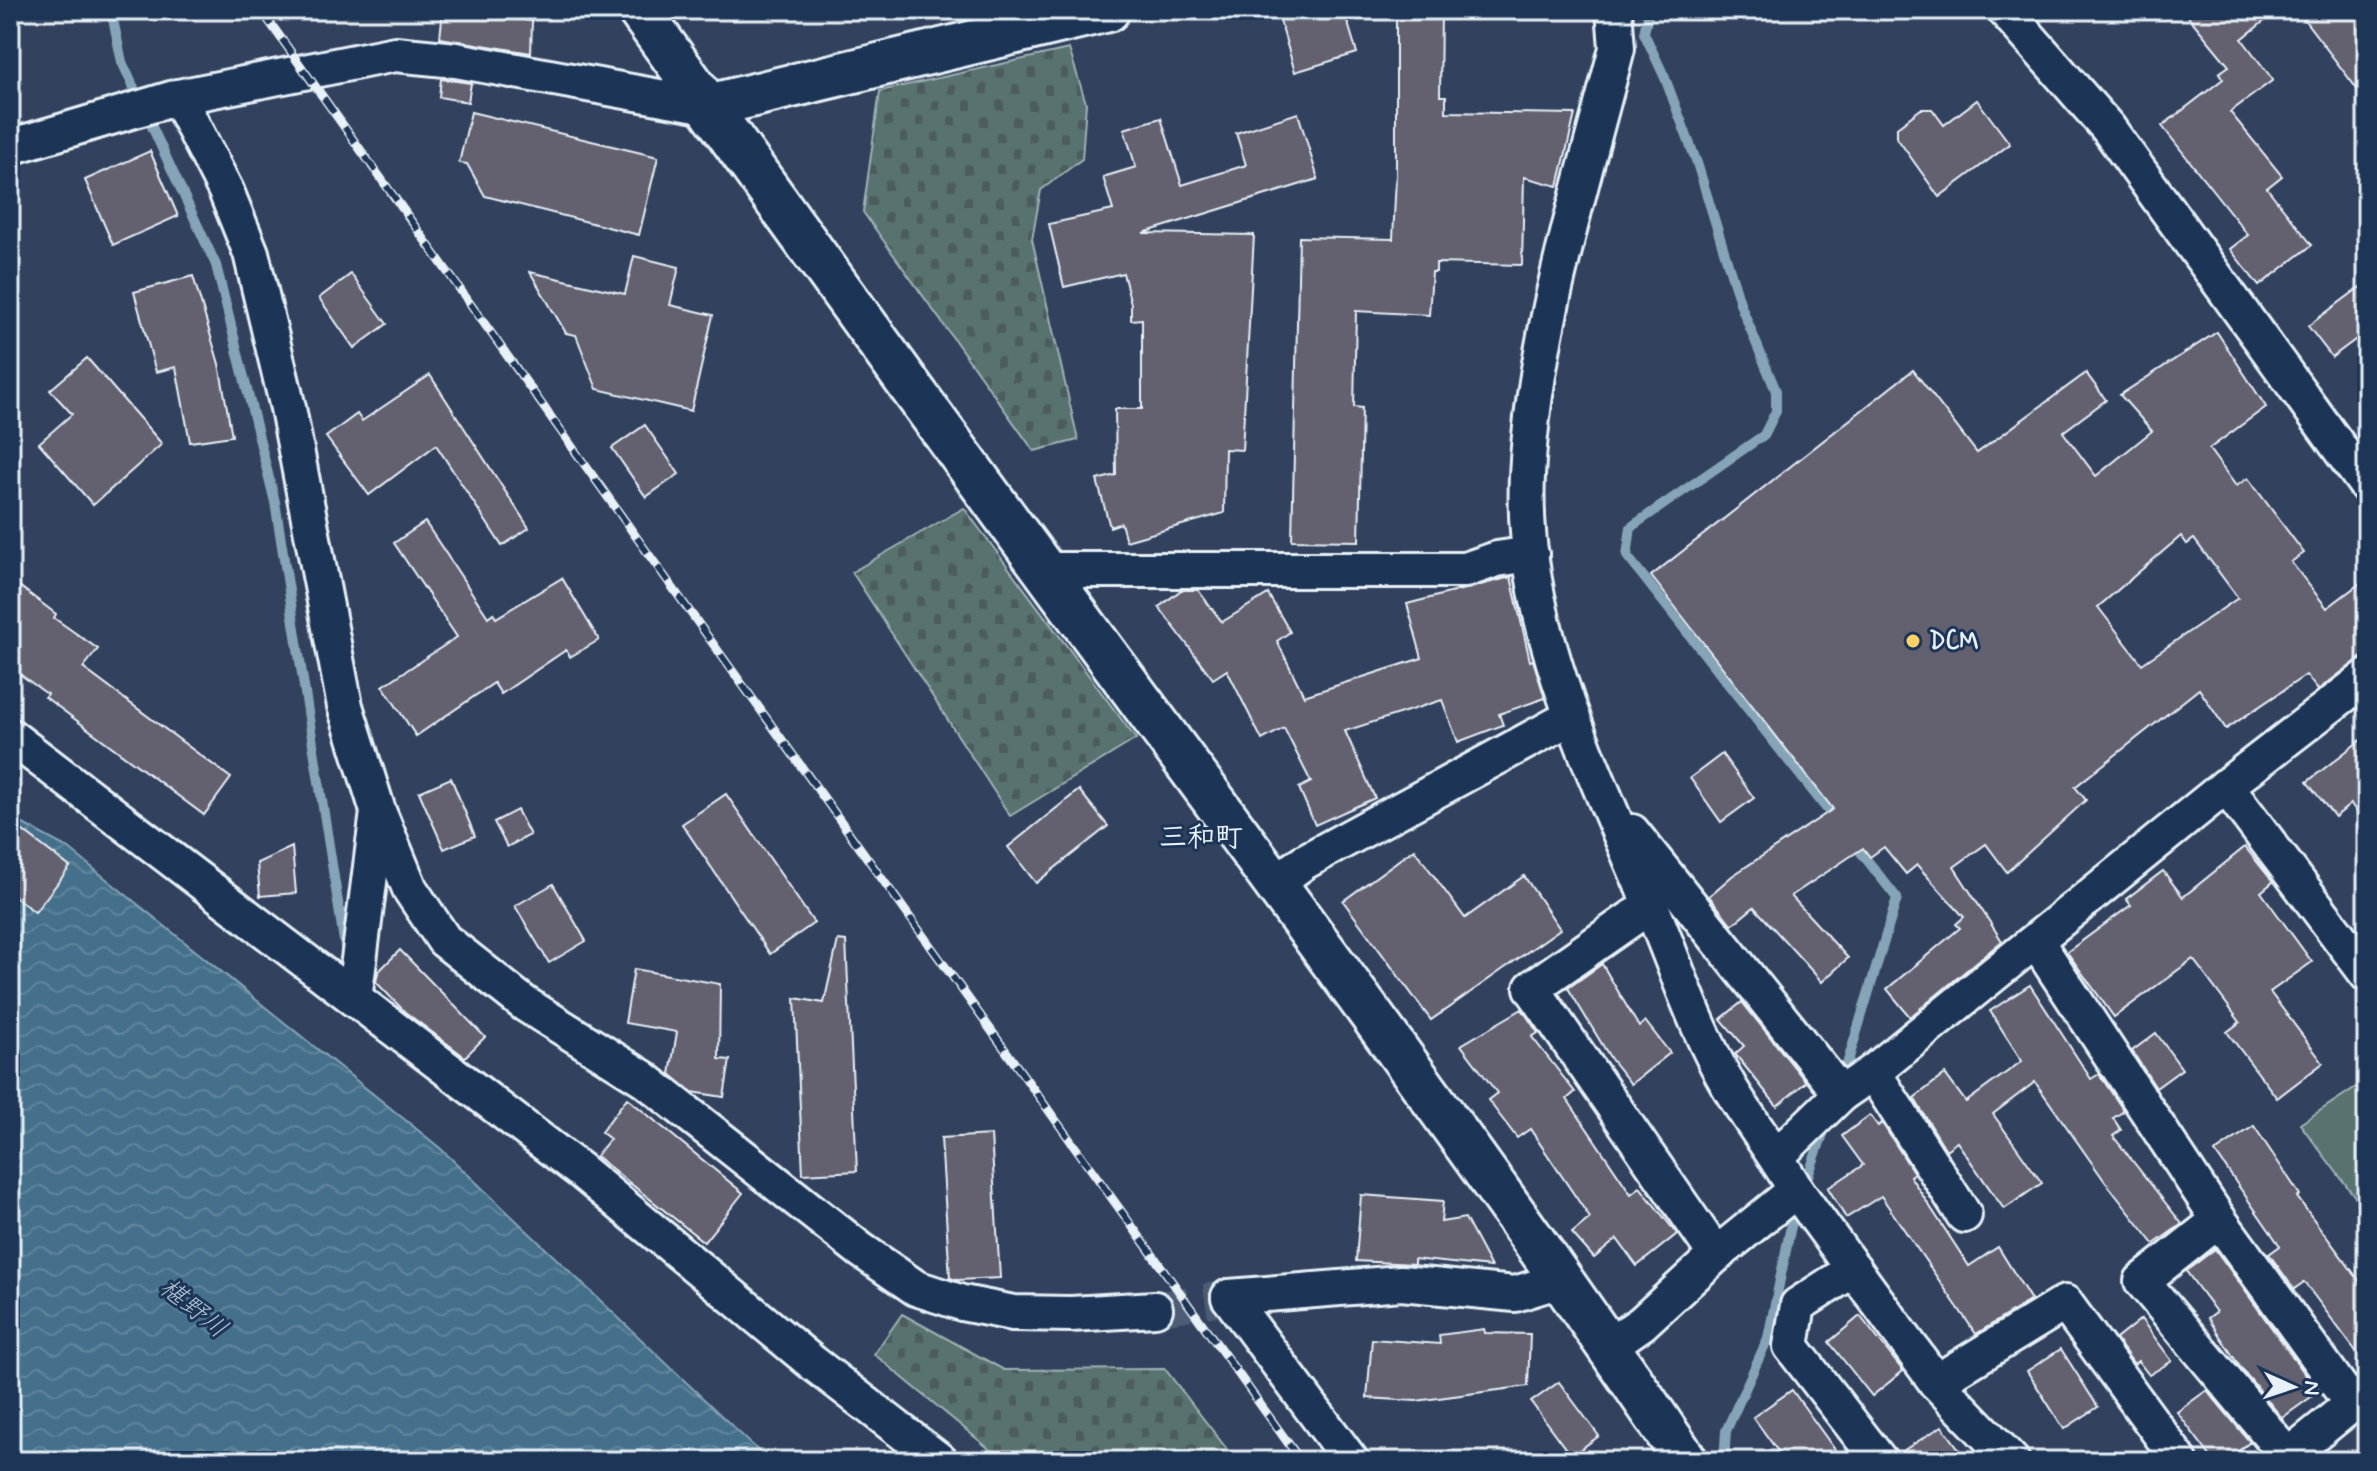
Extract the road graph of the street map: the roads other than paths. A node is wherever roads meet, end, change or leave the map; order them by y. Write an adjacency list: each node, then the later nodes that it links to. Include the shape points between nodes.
1 (639, 10): 6 (street)
2 (1614, 10): 9 (street, via 1617,48 1550,313 1535,401 1527,477)
3 (2005, 10): 8 (street, via 2108,128)
4 (1092, 12): 6 (street)
5 (178, 97): 6 (street, via 395,54 456,60); 7 (street); 16 (street, via 251,253 288,408 345,706)
6 (708, 106): 10 (street)
7 (10, 147)
8 (2367, 486)
9 (1531, 554): 10 (street, via 1465,570); 12 (street)
10 (1044, 570): 17 (street)
11 (2367, 677): 14 (street)
12 (1571, 717): 15 (street); 17 (street, via 1304,862)
13 (10, 736): 21 (street)
14 (2226, 786): 19 (street); 20 (street)
15 (1602, 794): 18 (street); 23 (street)
16 (378, 811): 21 (street); 31 (street, via 410,889 444,940 525,1004 643,1078 916,1288 1013,1313)
17 (1275, 883): 30 (street)
18 (1651, 905): 24 (street, via 1685,998 1730,1087); 28 (street, via 1532,988)
19 (2036, 941): 22 (street); 27 (street)
20 (2367, 974)
21 (354, 999): 36 (street, via 581,1171)
22 (1873, 1072): 23 (street); 26 (street)
23 (1841, 1094): 24 (street)
24 (1777, 1156): 25 (street)
25 (1796, 1190): 28 (street); 29 (street)
26 (1964, 1215)
27 (2219, 1220): 34 (street); 35 (street, via 2142,1281)
28 (1716, 1255): 32 (street)
29 (1854, 1269): 33 (street); 39 (street, via 1798,1305 1791,1346)
30 (1560, 1280): 32 (street); 37 (street, via 1515,1294 1401,1283 1229,1297)
31 (1155, 1309)
32 (1609, 1346): 38 (street)
33 (1936, 1382): 40 (street); 41 (street, via 2065,1303)
34 (2359, 1398): 35 (street)
35 (2283, 1459)
36 (940, 1461)
37 (1351, 1461)
38 (1686, 1461)
39 (1880, 1461)
40 (2012, 1461)
41 (2180, 1461)

